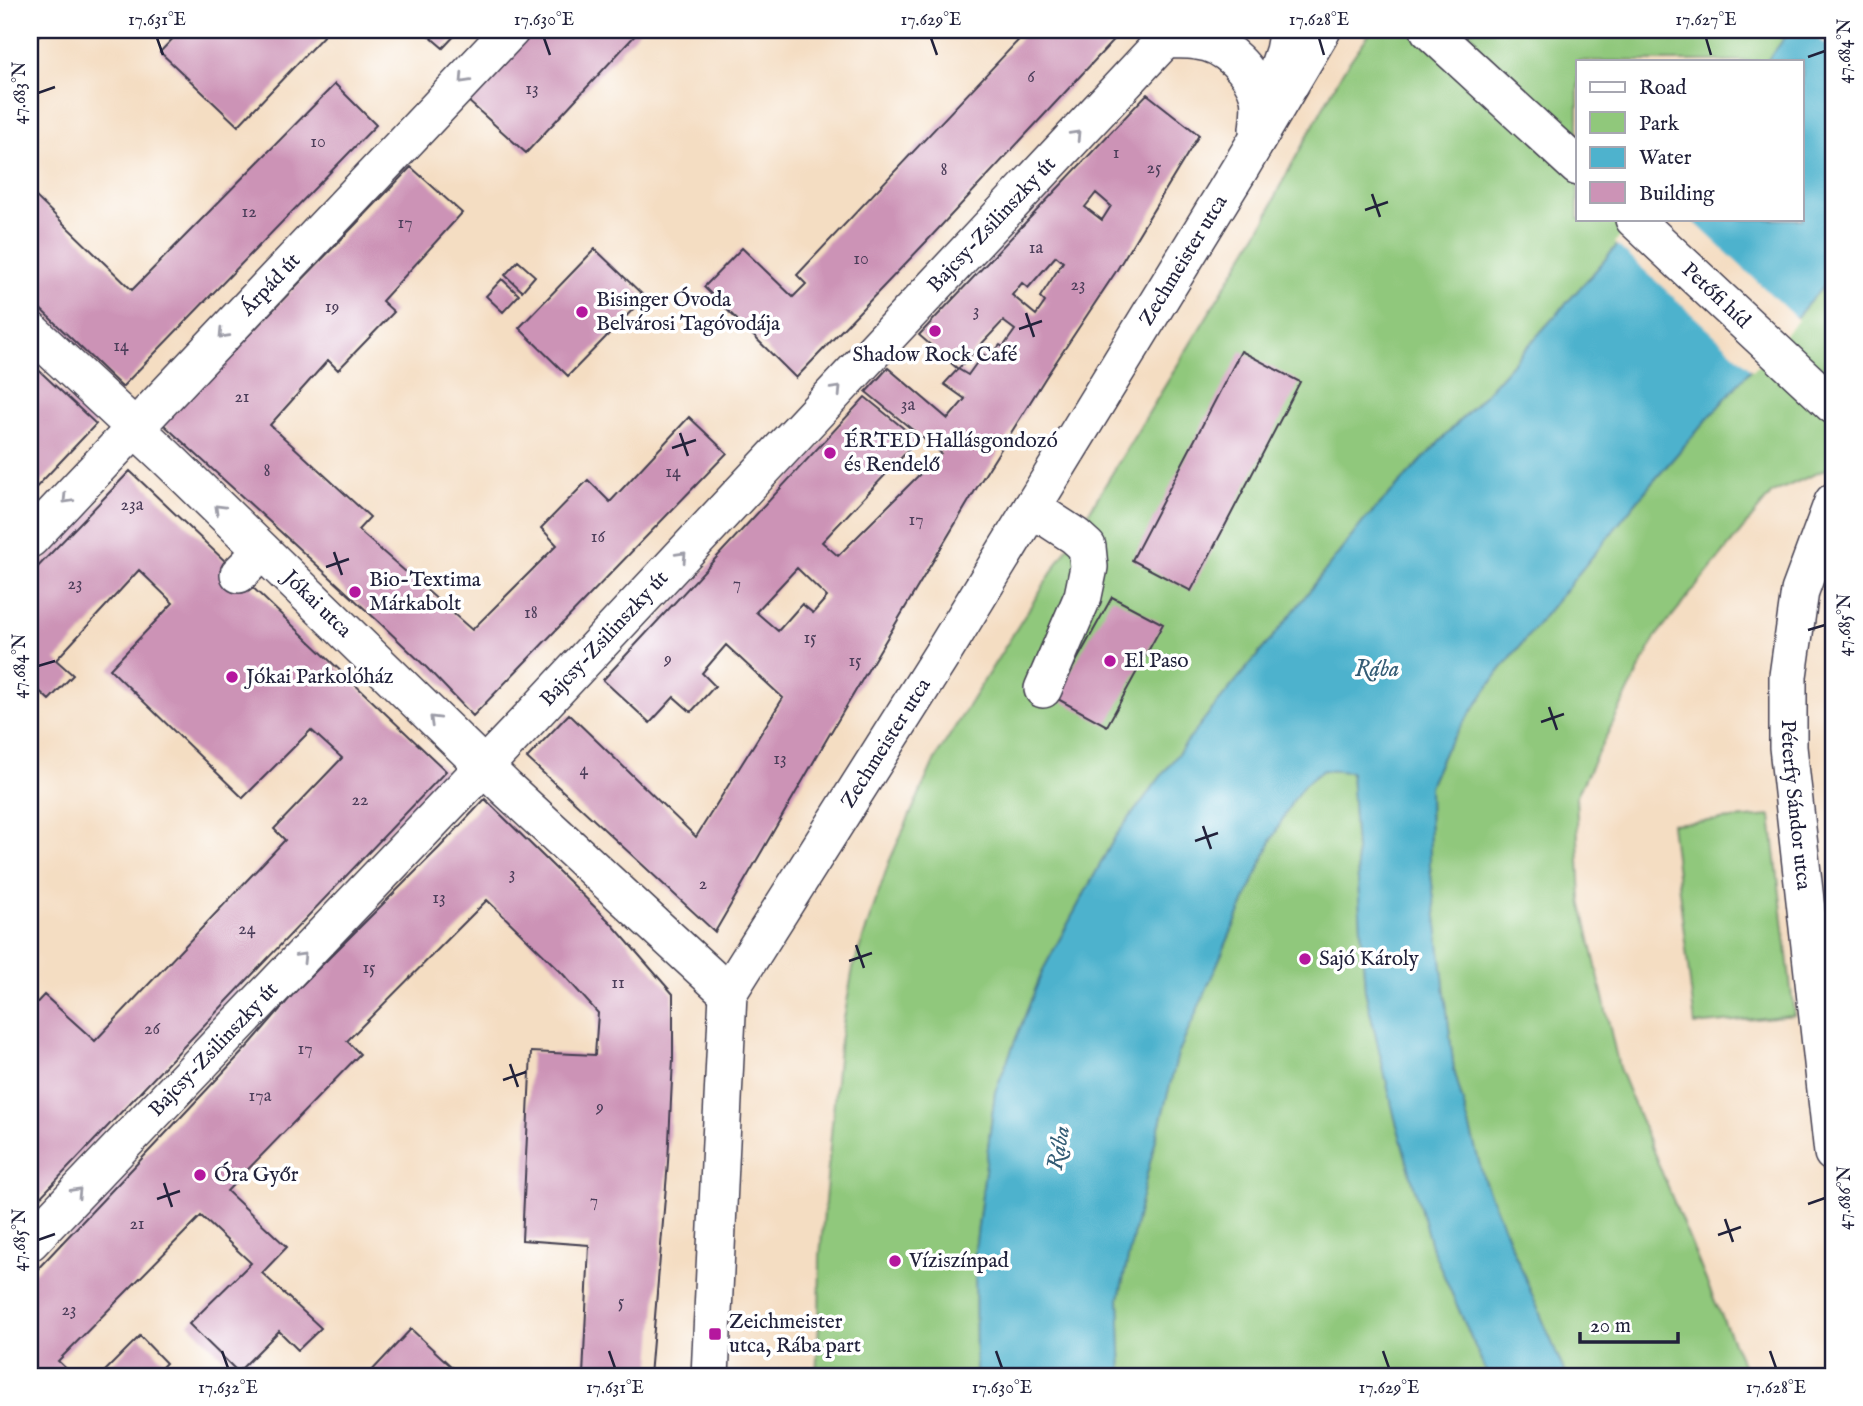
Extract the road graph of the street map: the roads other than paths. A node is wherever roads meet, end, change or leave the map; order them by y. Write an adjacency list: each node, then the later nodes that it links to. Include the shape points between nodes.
1 (510, 30): 14 (street, Árpád út, one-way to 14)
2 (1288, 30): 6 (street, Zechmeister utca)
3 (1322, 30): 7 (street, Zechmeister utca)
4 (1429, 30): 8 (street)
5 (1169, 35): 6 (street, via 1222,49 1238,62 1260,100); 19 (street, Bajcsy-Zsilinszky út, one-way to 5)
6 (1258, 130): 7 (street, Zechmeister utca)
7 (1242, 165): 16 (street, Zechmeister utca)
8 (1576, 165)
9 (1635, 220): 11 (street, Petőfi híd)
10 (30, 330): 14 (street, Jókai utca)
11 (1798, 370): 12 (street); 13 (street)
12 (1833, 399)
13 (1833, 405)
14 (135, 428): 17 (street, Árpád út, one-way to 17); 19 (street, Jókai utca, one-way to 14, via 250,562)
15 (1833, 502): 21 (street, Péterfy Sándor utca, via 1800,591 1788,676 1788,747)
16 (1032, 508): 18 (street, via 1087,547 1089,566 1083,596); 20 (street, Zechmeister utca)
17 (30, 539)
18 (1043, 689)
19 (484, 767): 20 (street, Jókai utca); 22 (street, Bajcsy-Zsilinszky út, one-way to 19)
20 (728, 993): 23 (street, Zechmeister utca)
21 (1833, 1153)
22 (30, 1242)
23 (710, 1376)

